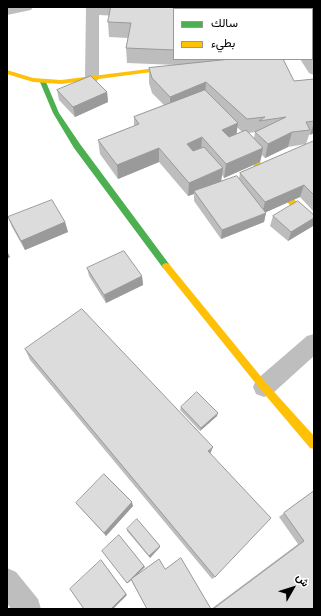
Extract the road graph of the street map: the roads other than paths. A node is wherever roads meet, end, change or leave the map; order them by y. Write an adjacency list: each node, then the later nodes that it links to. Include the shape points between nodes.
1 (26, 7): 3 (street)
2 (93, 9): 4 (street, via 160,14); 9 (street)
3 (7, 11)
4 (173, 12)
5 (308, 60): 7 (street)
6 (189, 66): 9 (street)
7 (314, 70)
8 (7, 72): 10 (street)
9 (92, 78): 10 (street)
10 (43, 82): 14 (street, via 56,114 77,146 168,269)
11 (232, 135): 12 (street, via 302,213)
12 (314, 217)
13 (314, 343): 14 (street)
14 (264, 387): 15 (street)
15 (314, 444)
16 (7, 581): 17 (street)
17 (28, 609)

